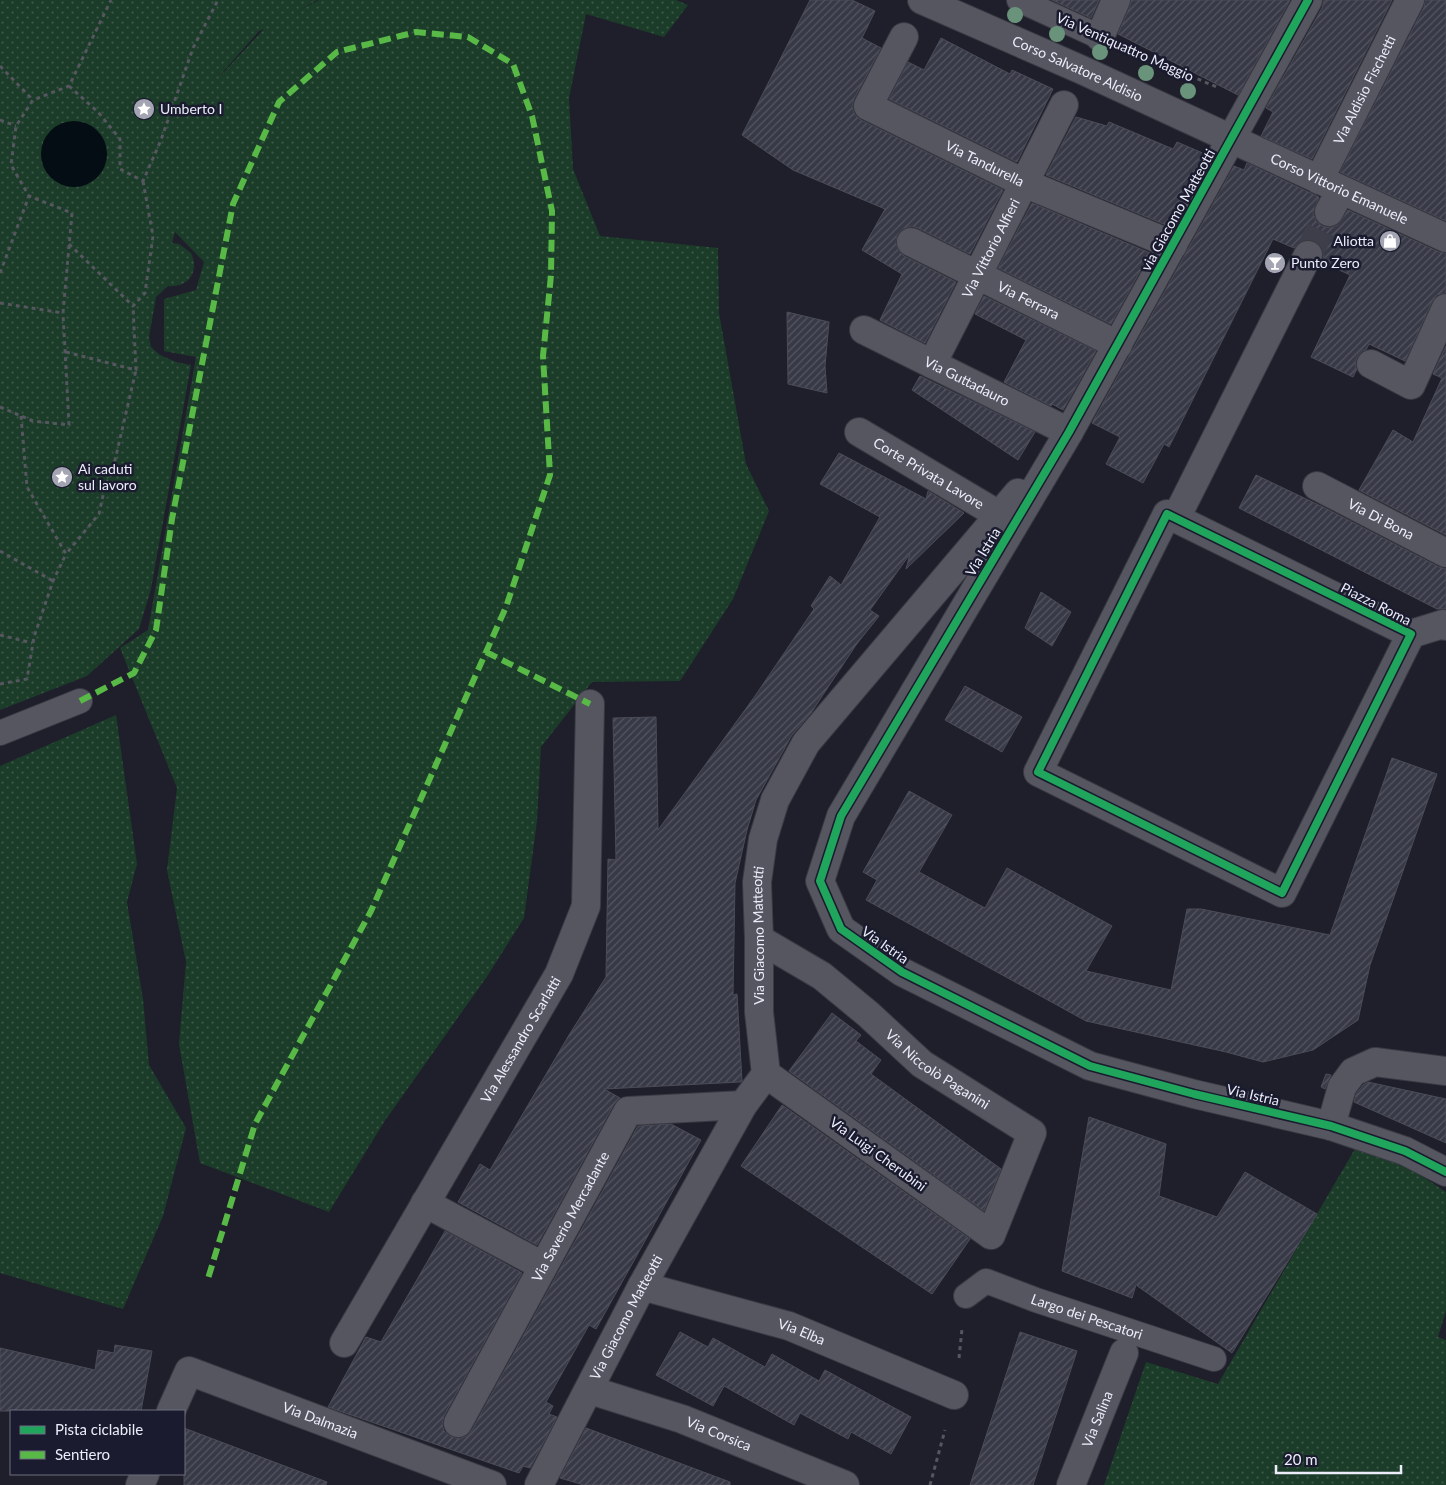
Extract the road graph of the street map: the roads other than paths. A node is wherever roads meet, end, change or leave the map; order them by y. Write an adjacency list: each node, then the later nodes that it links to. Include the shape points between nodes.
1 (922, 0): 9 (street, Corso Salvatore Aldisio)
2 (1019, 0): 7 (lane, Via Ventiquattro Maggio)
3 (1116, 0): 7 (street)
4 (1410, 0): 11 (street, Via Aldisio Fischetti)
5 (1304, 1): 9 (street, via Giacomo Matteotti)
6 (904, 37): 10 (street, Via Tandurella, via 868,106)
7 (1100, 37)
8 (1064, 105): 10 (street, Via Vittorio Alfieri)
9 (1231, 140): 11 (street, Corso Vittorio Emanuele); 14 (street, via Giacomo Matteotti)
10 (1024, 183): 14 (street, Via Tandurella); 16 (street, Via Vittorio Alfieri)
11 (1330, 194): 12 (street, Corso Vittorio Emanuele)
12 (1446, 238)
13 (911, 242): 16 (street, Via Ferrara)
14 (1173, 245): 19 (street, via Giacomo Matteotti)
15 (1308, 255): 26 (street)
16 (977, 275): 19 (street, Via Ferrara); 20 (street, Via Vittorio Alfieri)
17 (1446, 308): 21 (street, via 1411,385)
18 (864, 330): 20 (street, Via Guttadauro)
19 (1118, 344): 23 (street, via Giacomo Matteotti)
20 (932, 364): 23 (street, Via Guttadauro)
21 (1371, 364)
22 (859, 432): 25 (street, Corte Privata Lavore)
23 (1069, 432): 25 (street, Via Giacomo Matteotti); 37 (street, Via Istria, via 841,816 820,881 841,929 902,972 1090,1066)
24 (1317, 486): 27 (street, Via Di Bona)
25 (1000, 515): 33 (street, Via Giacomo Matteotti, via 806,743 775,800 763,839 756,882)
26 (1176, 518): 29 (street, Piazza Roma); 29 (street, Piazza Roma, via 1167,514 1038,772 1282,893)
27 (1446, 553)
28 (1446, 626): 29 (street, via 1443,624)
29 (1411, 634)
30 (80, 701): 32 (lane)
31 (590, 704): 39 (street, Via Alessandro Scarlatti, via 586,906 558,974)
32 (0, 733)
33 (759, 939): 35 (street, Via Giacomo Matteotti, via 759,1012); 40 (street, Via Niccolò Paganini, via 822,976 922,1064 1032,1134)
34 (1446, 1071): 37 (street, via 1375,1062 1353,1072 1342,1087)
35 (766, 1074): 36 (street, Via Giacomo Matteotti); 40 (street, Via Luigi Cherubini)
36 (743, 1105): 41 (street, Via Saverio Mercadante, via 628,1111); 42 (street, Via Giacomo Matteotti)
37 (1331, 1126): 38 (street, Via Istria, via 1406,1151)
38 (1446, 1172)
39 (426, 1203): 41 (street); 44 (street, Via Alessandro Scarlatti)
40 (991, 1234)
41 (543, 1266): 50 (street, Via Saverio Mercadante)
42 (642, 1286): 47 (street, Via Giacomo Matteotti); 48 (street, Via Elba, via 789,1326)
43 (966, 1296): 46 (lane, Largo dei Pescatori, via 986,1281)
44 (344, 1343)
45 (1124, 1353): 54 (street, Via Salina)
46 (1214, 1359)
47 (590, 1390): 52 (street, Via Giacomo Matteotti); 53 (street, Via Corsica, via 682,1419)
48 (954, 1395)
49 (171, 1410): 51 (street, Via Dalmazia, via 189,1371)
50 (458, 1423)
51 (492, 1485)
52 (539, 1485)
53 (845, 1485)
54 (1071, 1485)

